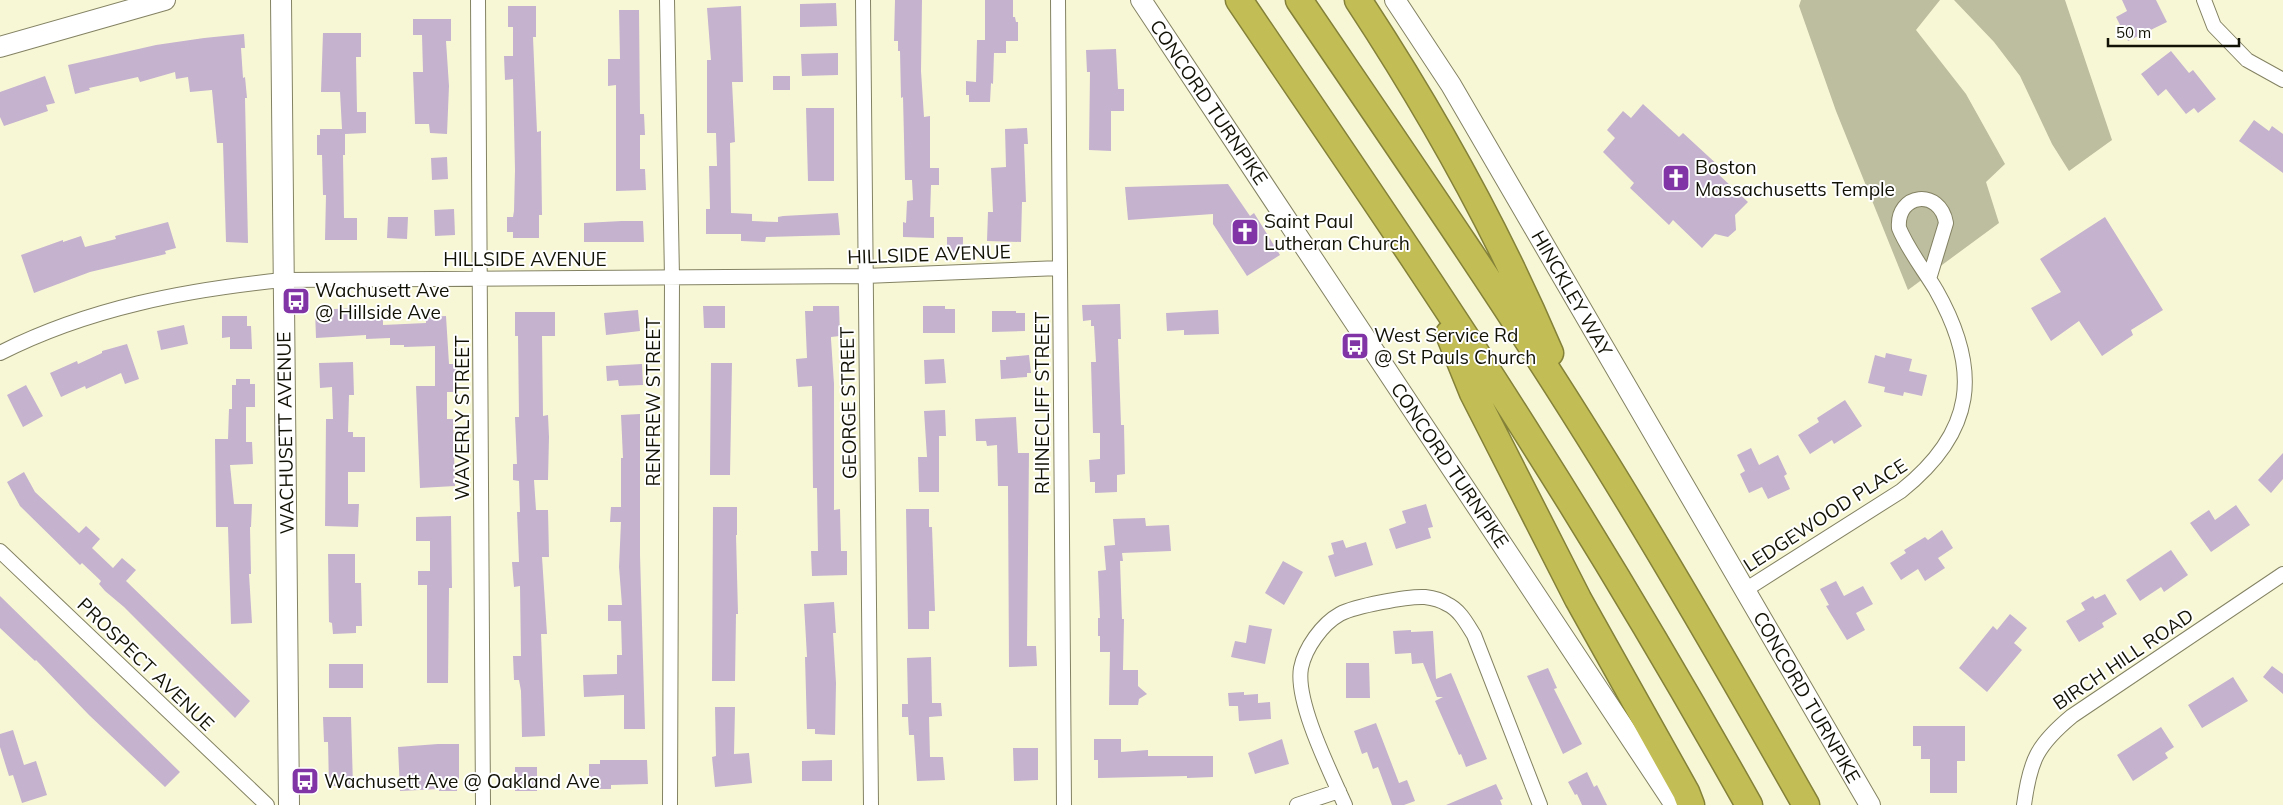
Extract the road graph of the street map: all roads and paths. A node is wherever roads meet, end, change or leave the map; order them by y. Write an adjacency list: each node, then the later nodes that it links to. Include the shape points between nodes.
1 (165, 0): 14 (main road)
2 (281, 0): 22 (main road, WACHUSETT AVENUE)
3 (478, 0): 19 (street, WAVERLY STREET)
4 (667, 0): 20 (street, RENFREW STREET)
5 (863, 0): 18 (street, GEORGE STREET)
6 (1058, 0): 17 (street, RHINECLIFF STREET)
7 (1142, 0): 39 (main road, CONCORD TURNPIKE)
8 (1239, 0): 23 (highway)
9 (1299, 0): 25 (highway)
10 (1358, 0): 25 (highway, via 1414,88 1521,286)
11 (1395, 0): 28 (main road, HINCKLEY WAY, via 1451,85)
12 (2204, 0): 16 (street, via 2214,26 2247,60)
13 (0, 34): 14 (main road)
14 (20, 40): 15 (main road)
15 (0, 47)
16 (2283, 80)
17 (1060, 268): 18 (street, HILLSIDE AVENUE); 35 (street, RHINECLIFF STREET)
18 (865, 276): 20 (street, HILLSIDE AVENUE); 34 (street, GEORGE STREET)
19 (480, 277): 20 (street, HILLSIDE AVENUE); 22 (street, HILLSIDE AVENUE); 32 (street, WAVERLY STREET)
20 (672, 278): 33 (street, RENFREW STREET)
21 (1929, 279): 21 (street, LEDGEWOOD PLACE, via 1946,223 1935,203 1920,199 1905,206 1898,220 1899,228); 28 (street, LEDGEWOOD PLACE, via 1958,338 1966,385 1963,407 1940,453 1901,491)
22 (283, 280): 24 (street, HILLSIDE AVENUE, via 191,291 113,309 41,334); 31 (main road, WACHUSETT AVENUE)
23 (1427, 280): 40 (highway, via 1473,393 1592,627); 41 (highway, via 1569,500)
24 (0, 354)
25 (1580, 423): 42 (highway, via 1706,629)
26 (0, 551): 30 (street, PROSPECT AVENUE)
27 (2283, 574): 44 (street, BIRCH HILL ROAD, via 2051,733 2028,772)
28 (1745, 590): 43 (main road, CONCORD TURNPIKE)
29 (1339, 790): 36 (street); 37 (street); 38 (street, via 1303,698 1301,669 1307,652 1322,629 1349,610 1426,597 1457,610 1474,635)
30 (267, 805)
31 (289, 805)
32 (483, 805)
33 (670, 805)
34 (871, 805)
35 (1064, 805)
36 (1297, 805)
37 (1344, 805)
38 (1540, 805)
39 (1675, 805)
40 (1691, 805)
41 (1749, 805)
42 (1806, 805)
43 (1870, 805)
44 (2024, 805)

